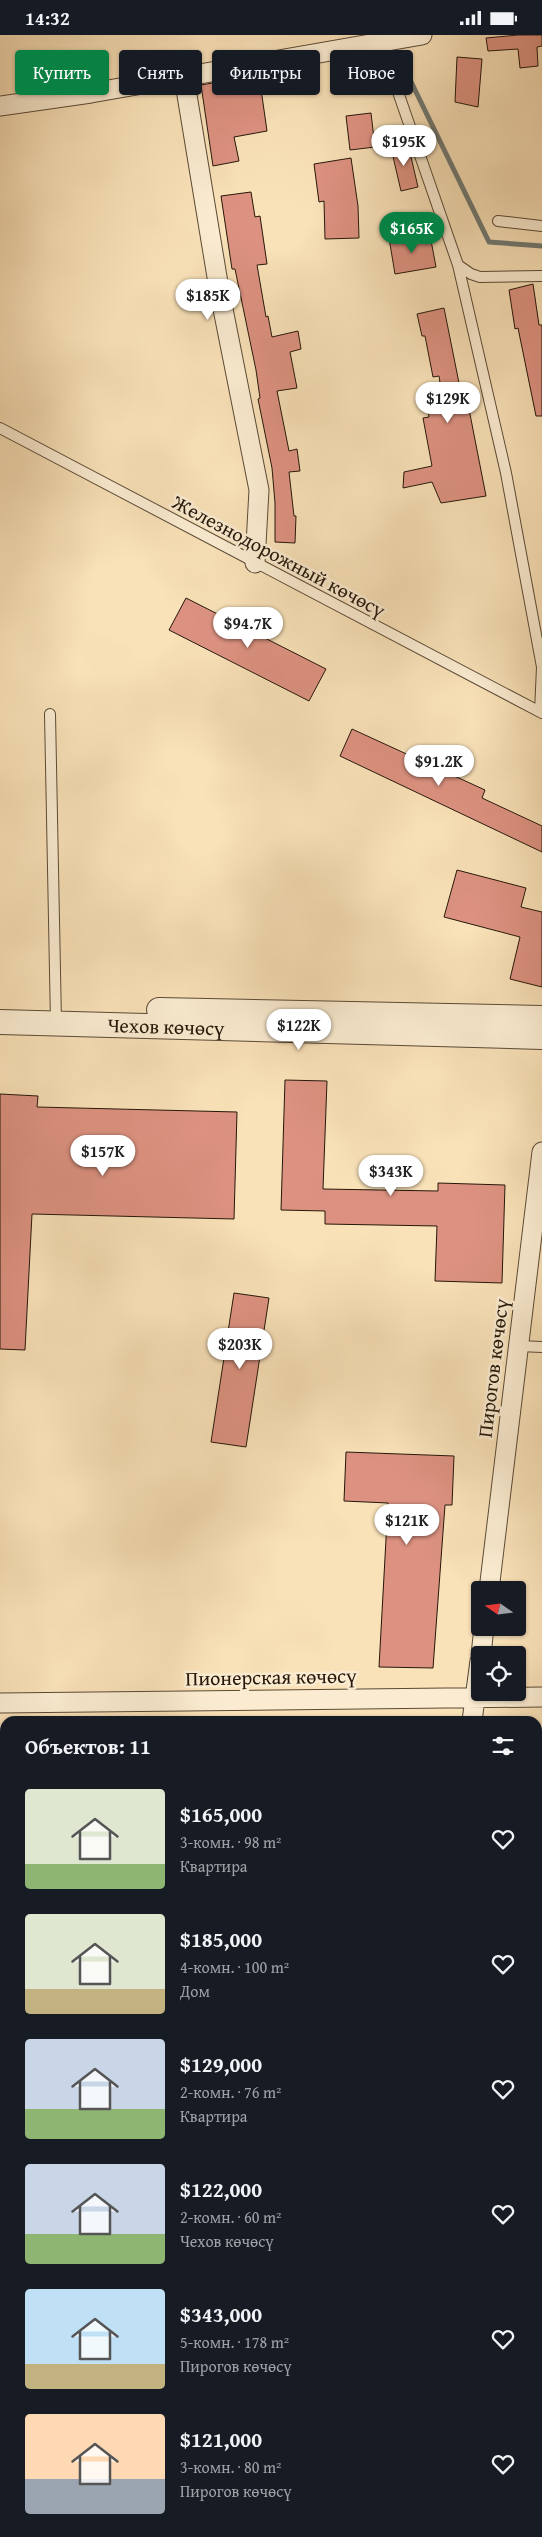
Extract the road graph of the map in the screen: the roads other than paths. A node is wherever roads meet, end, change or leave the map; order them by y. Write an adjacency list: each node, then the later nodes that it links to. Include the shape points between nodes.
1 (419, 35): 2 (street)
2 (389, 40): 3 (street); 9 (lane)
3 (202, 74)
4 (119, 88): 6 (street)
5 (187, 95): 12 (street, via 219,289 259,490)
6 (0, 106)
7 (498, 221): 8 (lane)
8 (542, 226)
9 (458, 265): 10 (lane, via 480,277); 13 (lane, via 506,473 542,667)
10 (542, 276)
11 (0, 428): 12 (lane, Железнодорожный көчөсү)
12 (255, 563): 13 (lane, Железнодорожный көчөсү)
13 (541, 713)
14 (50, 714): 16 (lane)
15 (0, 1006): 16 (street, Чехов көчөсү)
16 (56, 1016): 17 (street, Чехов көчөсү); 18 (street, Чехов көчөсү)
17 (0, 1022)
18 (540, 1033)
19 (542, 1152): 20 (street, Пирогов көчөсү)
20 (538, 1213): 21 (street, Пирогов көчөсү)
21 (519, 1346): 22 (lane); 23 (street, Пирогов көчөсү)
22 (542, 1347)
23 (490, 1581)
24 (471, 1696): 28 (street, Пионерская көчөсү)
25 (526, 1697): 26 (street, Пионерская көчөсү)
26 (542, 1697)
27 (475, 1701): 29 (street)
28 (0, 1703)
29 (473, 1716)

